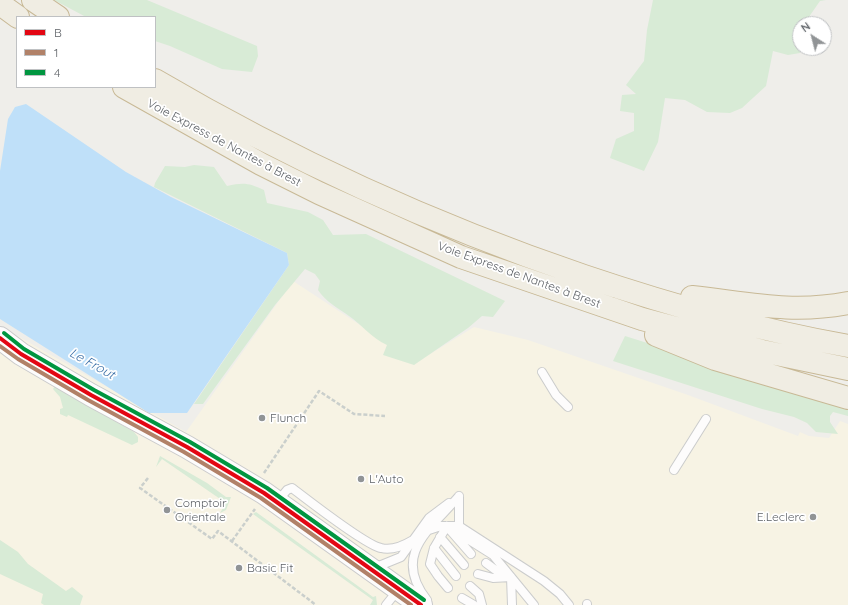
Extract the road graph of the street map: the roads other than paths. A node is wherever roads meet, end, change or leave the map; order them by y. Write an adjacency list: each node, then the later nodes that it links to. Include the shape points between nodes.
1 (33, 0): 4 (highway)
2 (0, 4): 3 (highway)
3 (17, 16)
4 (57, 16)
5 (156, 81): 8 (highway, Voie Express de Nantes à Brest, via 220,117 376,195 509,250)
6 (126, 88): 7 (highway, Voie Express de Nantes à Brest, via 261,164 319,193 461,257)
7 (498, 270): 14 (highway, Voie Express de Nantes à Brest, via 642,319 762,351); 16 (highway, via 714,358)
8 (626, 290): 9 (highway, via 781,308 825,308); 11 (highway, Voie Express de Nantes à Brest, via 759,327)
9 (848, 303)
10 (0, 338): 13 (main road)
11 (848, 346)
12 (0, 350): 13 (main road)
13 (21, 354): 21 (main road, via 153,436)
14 (848, 369)
15 (542, 372): 17 (lane, via 556,395)
16 (848, 398)
17 (568, 407)
18 (706, 419): 19 (lane)
19 (674, 470)
20 (459, 496): 23 (lane); 24 (lane); 26 (lane, via 429,518)
21 (264, 497): 26 (lane, via 292,488 373,546 389,549); 31 (main road); 37 (main road)
22 (447, 526): 23 (lane); 24 (lane); 25 (lane); 28 (lane); 34 (lane, via 493,555)
23 (459, 526): 45 (lane, via 544,582 560,594)
24 (426, 531): 40 (lane, via 415,554 412,569 416,584)
25 (440, 537): 27 (lane); 30 (lane)
26 (413, 540): 31 (lane, via 401,557)
27 (434, 548): 33 (lane); 36 (lane, via 430,564)
28 (471, 554)
29 (486, 563): 34 (lane)
30 (464, 565)
31 (370, 569): 37 (main road)
32 (478, 574): 34 (lane, via 493,578)
33 (456, 576)
34 (508, 577): 43 (lane); 44 (lane)
35 (470, 586): 42 (lane, via 479,594)
36 (448, 588)
37 (397, 598): 39 (main road)
38 (462, 598): 41 (lane)
39 (420, 605)
40 (431, 605)
41 (474, 605)
42 (482, 605)
43 (512, 605)
44 (534, 605)
45 (569, 605)

